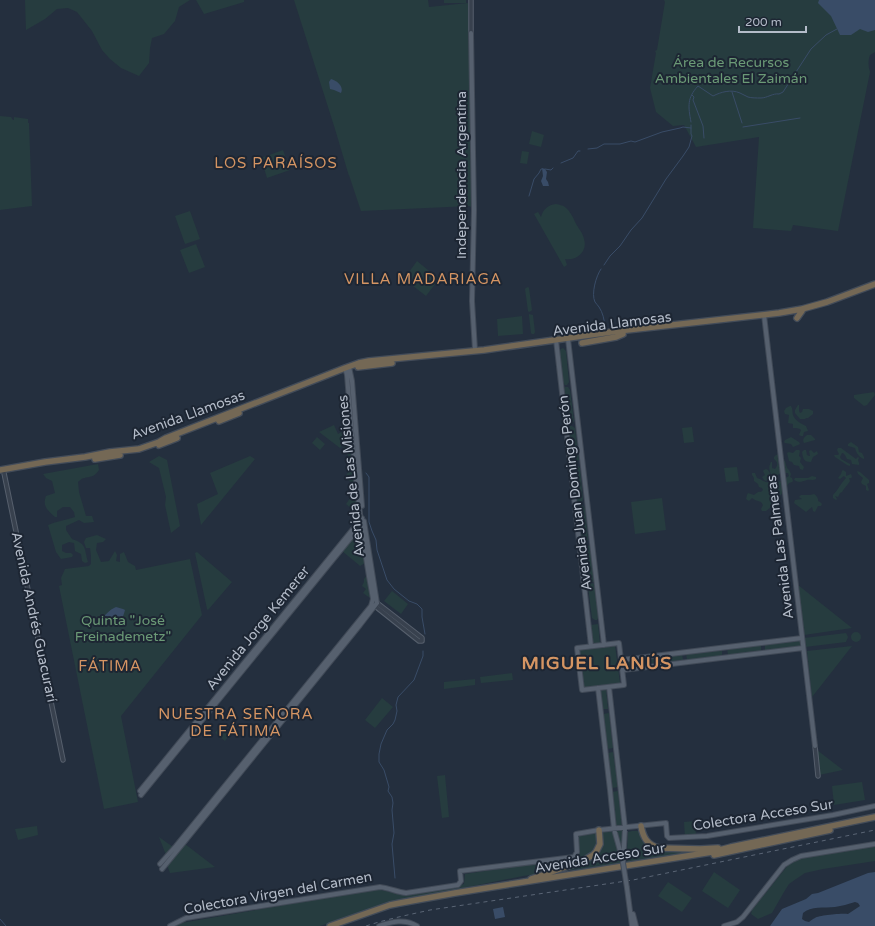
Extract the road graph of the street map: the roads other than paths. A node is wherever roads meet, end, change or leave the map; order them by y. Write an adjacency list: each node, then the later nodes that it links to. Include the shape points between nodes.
1 (471, 0): 2 (street, Independencia Argentina)
2 (471, 33): 13 (main road, Independencia Argentina, via 474,210 472,301)
3 (875, 286): 4 (highway, Avenida Llamosas); 5 (highway, Avenida Llamosas, via 802,309)
4 (802, 311): 5 (highway, Avenida Llamosas); 6 (highway)
5 (764, 316): 8 (highway, Avenida Llamosas); 9 (highway, Avenida Llamosas); 18 (main road, Avenida Las Palmeras)
6 (797, 318)
7 (593, 332): 8 (highway)
8 (601, 334): 10 (highway, Avenida Llamosas)
9 (623, 334): 10 (highway, Avenida Llamosas); 12 (highway)
10 (568, 340): 11 (highway, Avenida Llamosas); 19 (main road, Avenida Juan Domingo Perón)
11 (556, 342): 13 (highway, Avenida Llamosas); 14 (highway, Avenida Llamosas); 20 (main road, Avenida Juan Domingo Perón)
12 (582, 343)
13 (475, 350): 14 (highway, Avenida Llamosas, via 365,362)
14 (346, 368): 15 (highway, Avenida Llamosas, via 146,447 62,459); 15 (highway, via 153,448 108,458); 16 (main road, Avenida de Las Misiones)
15 (1, 472): 27 (street, Avenida Andrés Guacurarí)
16 (362, 520): 17 (main road, Avenida de Las Misiones); 29 (main road, Avenida Jorge Kemerer)
17 (375, 604): 17 (street, via 419,641 422,641 422,638); 40 (main road)
18 (802, 638): 21 (main road, Avenida Las Palmeras); 22 (main road)
19 (604, 644): 20 (main road); 22 (main road, via 619,643)
20 (592, 646): 25 (main road, via 576,648 582,690)
21 (803, 648): 23 (main road); 26 (main road, Avenida Las Palmeras)
22 (621, 660): 23 (main road)
23 (622, 670): 24 (main road, via 624,685)
24 (609, 687): 25 (main road); 34 (main road)
25 (598, 688): 35 (main road)
26 (815, 746): 28 (street, Avenida Las Palmeras)
27 (63, 760)
28 (818, 776)
29 (141, 793)
30 (875, 806): 33 (main road, Colectora Acceso Sur, via 696,837 669,838 666,823)
31 (875, 816): 38 (highway, Avenida Acceso Sur)
32 (875, 820): 45 (highway, Avenida Acceso Sur, via 712,856 404,905)
33 (642, 826): 34 (main road); 38 (highway, via 644,838 658,848)
34 (625, 828): 35 (main road); 39 (main road)
35 (614, 829): 36 (main road); 39 (main road)
36 (599, 830): 41 (highway, via 600,844 590,857); 43 (main road, Colectora Vírgen del Carmen, via 576,834 578,852 574,857 460,871 461,881 458,885 411,893 380,887 186,918)
37 (875, 844): 50 (main road, via 801,856 792,860 784,865 743,917)
38 (731, 847): 41 (highway, Avenida Acceso Sur)
39 (623, 863): 42 (main road, bridge)
40 (161, 866)
41 (520, 883): 44 (highway, Avenida Acceso Sur, via 390,905)
42 (630, 900): 48 (main road); 49 (main road)
43 (170, 926)
44 (330, 926)
45 (341, 926)
46 (379, 926): 47 (main road, via 400,921)
47 (417, 926)
48 (632, 926)
49 (636, 926)
50 (724, 926)

